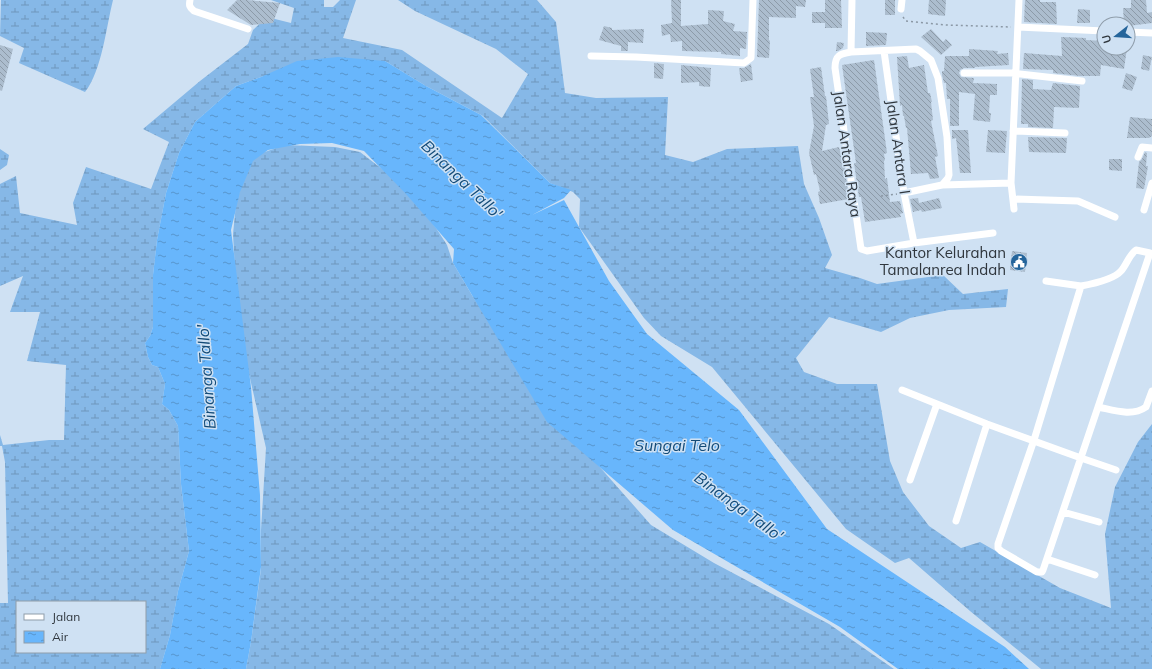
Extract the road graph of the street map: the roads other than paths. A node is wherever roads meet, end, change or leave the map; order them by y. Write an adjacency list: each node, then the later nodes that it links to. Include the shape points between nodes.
1 (190, 0): 8 (street, via 190,8 194,11)
2 (754, 0): 14 (street, via 751,58 744,63)
3 (852, 0): 13 (street)
4 (902, 0): 6 (street)
5 (1019, 0): 7 (street)
6 (901, 9)
7 (1018, 27): 9 (street); 16 (street)
8 (248, 29)
9 (1096, 31)
10 (1136, 32): 11 (street)
11 (1152, 33)
12 (884, 51): 13 (street); 24 (street, via 916,49 933,64 938,78 950,168 948,178); 25 (street, Jalan Antara I)
13 (851, 52): 31 (street, Jalan Antara Raya, via 842,54 835,62 861,248 867,251)
14 (591, 56)
15 (964, 73): 16 (street)
16 (1016, 74): 17 (street); 18 (street)
17 (1082, 81)
18 (1013, 131): 19 (street); 23 (street)
19 (1065, 133)
20 (1152, 148): 21 (street, via 1142,147)
21 (1138, 157)
22 (1152, 182): 28 (street)
23 (1011, 183): 24 (street); 26 (street)
24 (942, 184): 25 (street)
25 (904, 193): 31 (street, Jalan Antara I)
26 (1013, 198): 27 (street); 29 (street, via 1078,201)
27 (1014, 209)
28 (1144, 210)
29 (1115, 217)
30 (993, 233): 31 (street)
31 (914, 243)
32 (1151, 253): 34 (street, via 1136,250 1116,275); 38 (street)
33 (1046, 280): 34 (street)
34 (1081, 286): 40 (street)
35 (902, 390): 37 (street)
36 (1152, 391): 38 (street, via 1146,407 1136,411 1121,412)
37 (937, 404): 39 (street); 43 (street)
38 (1098, 407): 41 (street)
39 (987, 424): 40 (street); 45 (street)
40 (1034, 440): 41 (street); 47 (street, via 999,538 998,548 1037,572 1042,572)
41 (1080, 458): 42 (street); 44 (street)
42 (1116, 470)
43 (910, 480)
44 (1063, 512): 46 (street); 47 (street)
45 (956, 520)
46 (1099, 522)
47 (1046, 559): 48 (street)
48 (1095, 576)

